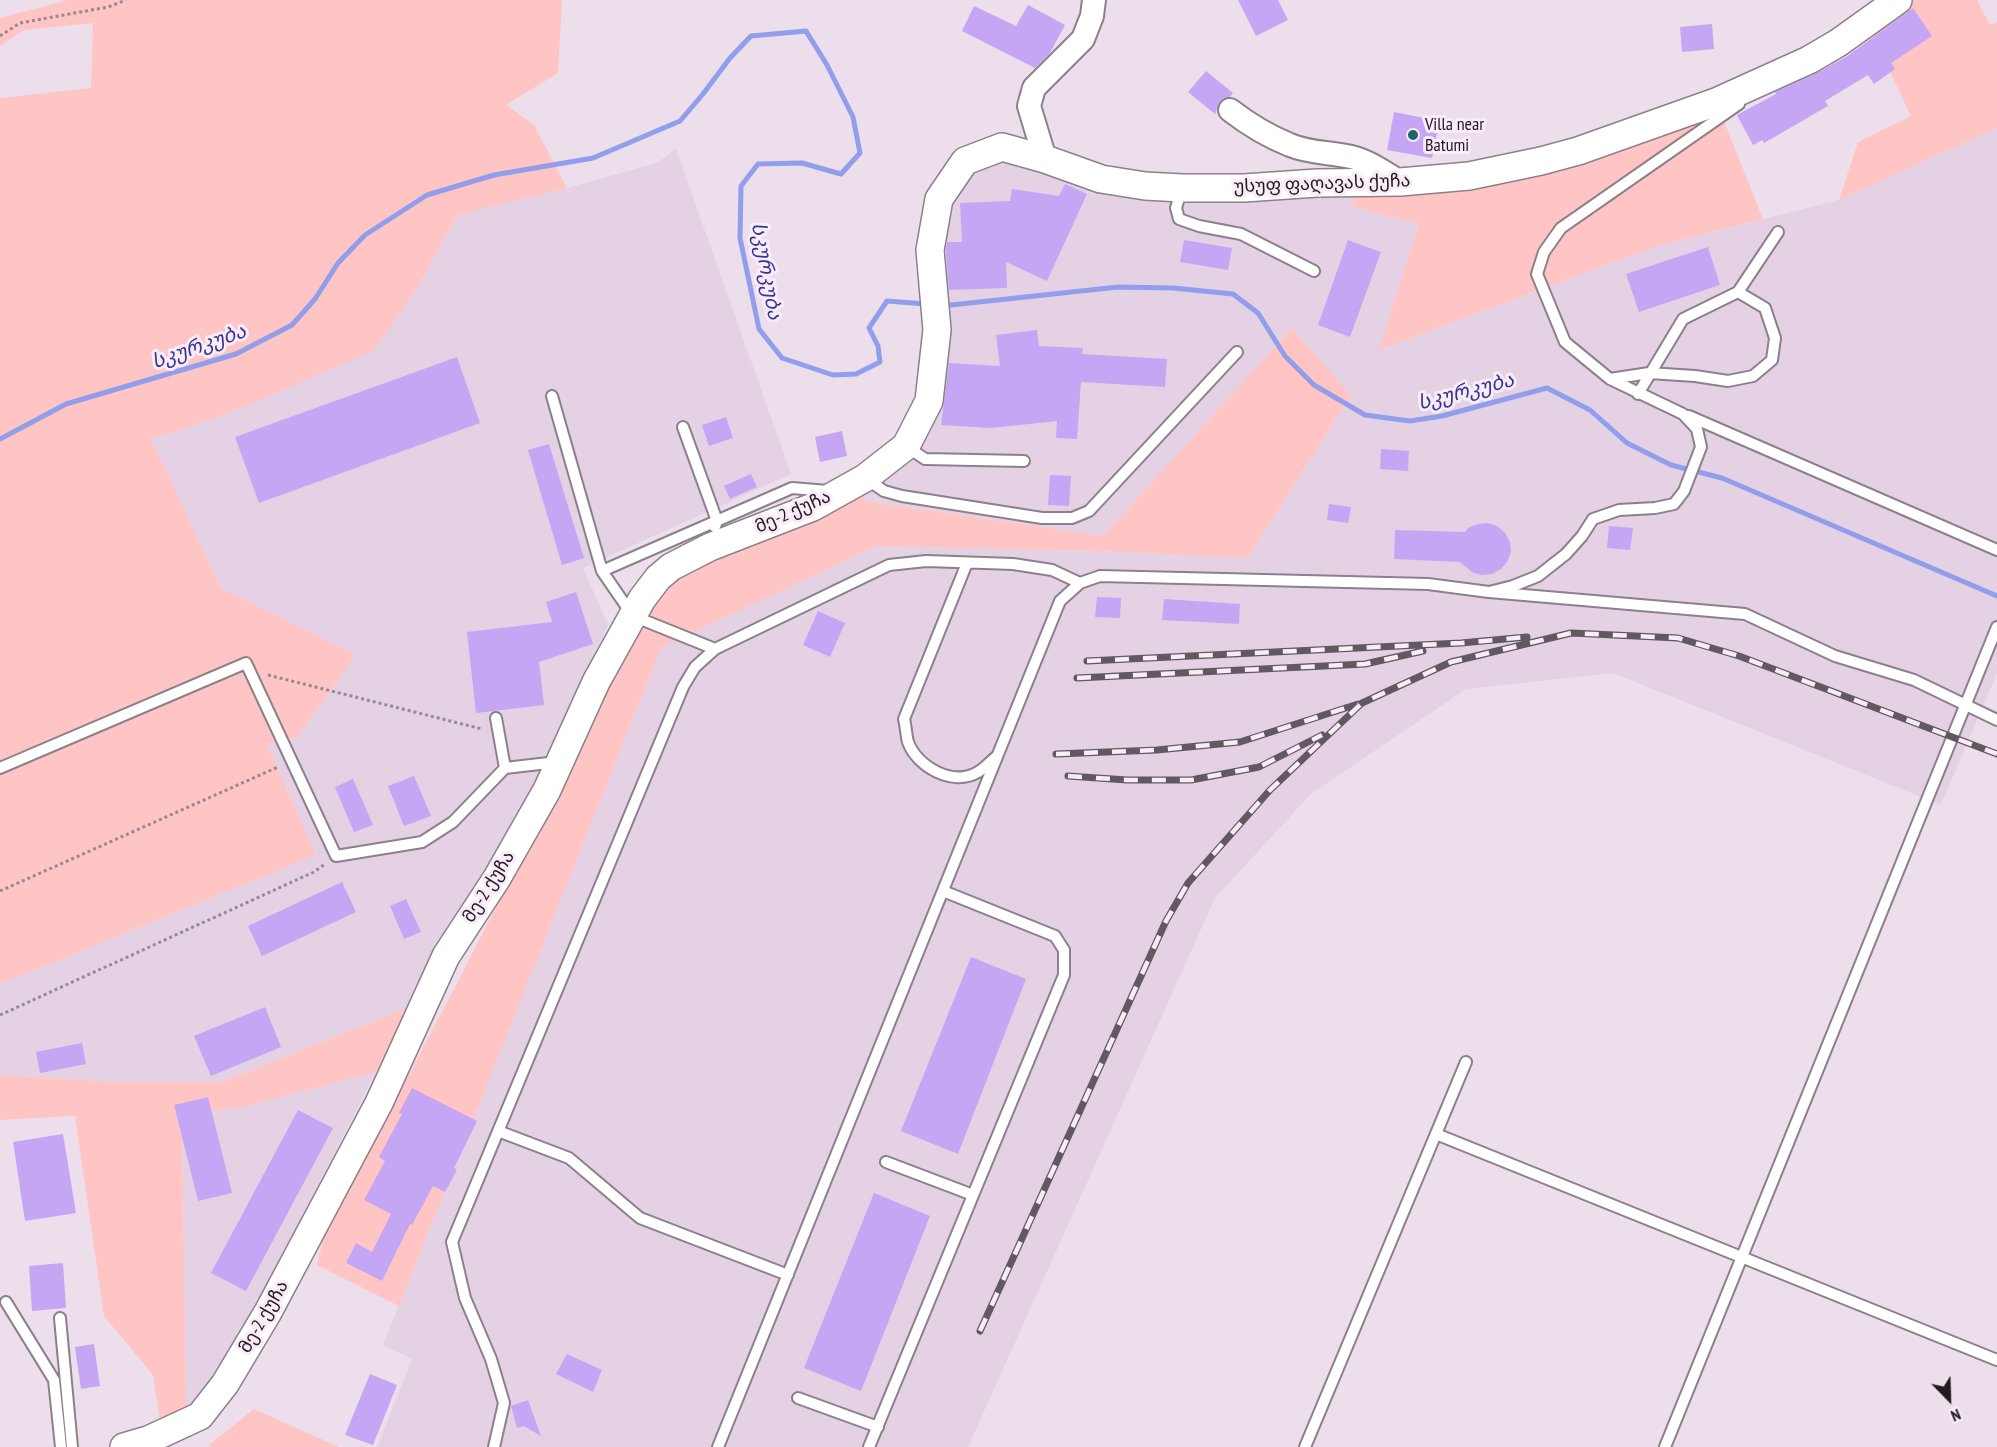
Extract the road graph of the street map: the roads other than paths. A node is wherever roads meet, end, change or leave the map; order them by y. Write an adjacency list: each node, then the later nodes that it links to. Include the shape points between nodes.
1 (1094, 0): 5 (street, via 1083,39 1034,88 1029,106)
2 (1898, 0): 3 (street, უსუფ ფაღავას ქუჩა, via 1838,43)
3 (1774, 77): 6 (street, უსუფ ფაღავას ქუჩა, via 1699,109 1578,151 1469,176); 13 (lane, via 1561,228 1544,252 1537,274 1565,342)
4 (1230, 110): 6 (street, via 1290,146 1353,158)
5 (1045, 159): 7 (street, უსუფ ფაღავას ქუჩა, via 1101,179); 16 (street, უსუფ ფაღავას ქუჩა, via 1002,147 966,161 939,199 930,250 937,330)
6 (1400, 182): 7 (street, უსუფ ფაღავას ქუჩა)
7 (1182, 188): 9 (lane, via 1176,208 1179,219 1241,234)
8 (1778, 232): 10 (lane)
9 (1314, 271)
10 (1738, 292): 12 (lane, via 1683,319); 12 (lane, via 1765,308 1775,338 1772,360 1753,376 1728,381)
11 (1237, 352): 21 (lane, via 1089,512 1072,519 1042,518 902,496)
12 (1649, 373): 13 (lane); 14 (lane)
13 (1610, 379): 14 (lane)
14 (1638, 394): 17 (lane)
15 (552, 396): 27 (lane)
16 (929, 401): 19 (street, მე-2 ქუჩა)
17 (1683, 414): 25 (lane); 29 (lane, via 1697,429 1701,447 1684,490 1674,504 1619,510 1593,519 1566,554 1538,576)
18 (683, 427): 23 (lane)
19 (906, 446): 20 (lane, via 925,459); 21 (street, მე-2 ქუჩა)
20 (1024, 461)
21 (865, 478): 22 (street, მე-2 ქუჩა)
22 (839, 492): 23 (lane, via 792,488); 24 (street, მე-2 ქუჩა, via 813,507)
23 (717, 521): 24 (lane); 27 (lane)
24 (710, 547): 30 (street, მე-2 ქუჩა, via 658,578)
25 (1997, 550)
26 (967, 563): 28 (lane, via 1052,570); 32 (lane, via 926,561 890,565); 36 (lane, via 904,719 909,743 924,764 945,775 961,778 977,773)
27 (602, 571): 30 (lane)
28 (1080, 583): 29 (lane, via 1100,576 1428,584); 36 (lane, via 1060,601)
29 (1488, 592): 33 (lane, via 1745,614 1835,656 1914,680)
30 (633, 616): 32 (lane); 37 (street, მე-2 ქუჩა, via 596,681)
31 (1997, 627): 33 (lane)
32 (715, 649): 42 (lane, via 695,667 683,687)
33 (1965, 706): 35 (lane); 46 (lane)
34 (496, 717): 39 (lane)
35 (1997, 720)
36 (997, 756): 40 (lane)
37 (560, 761): 39 (lane); 55 (street, მე-2 ქუჩა, via 548,790 497,878 446,956 379,1103 268,1312 225,1384 200,1416)
38 (0, 768): 39 (lane, via 246,663 336,856 422,842 453,822)
39 (505, 768)
40 (943, 891): 45 (lane, via 1055,936 1064,950 1064,975); 47 (lane)
41 (1466, 1062): 43 (lane)
42 (498, 1131): 47 (lane, via 569,1158 640,1218); 56 (lane, via 452,1242 465,1298 504,1402)
43 (1436, 1134): 46 (lane); 59 (lane)
44 (886, 1162): 45 (lane)
45 (973, 1195): 52 (lane)
46 (1742, 1256): 50 (lane); 60 (lane)
47 (788, 1275): 57 (lane)
48 (6, 1302): 53 (lane, via 54,1380)
49 (60, 1318): 54 (lane)
50 (1997, 1360)
51 (798, 1398): 52 (lane)
52 (878, 1427): 58 (lane)
53 (61, 1447)
54 (72, 1447)
55 (124, 1447)
56 (494, 1447)
57 (718, 1447)
58 (870, 1447)
59 (1305, 1447)
60 (1665, 1447)

